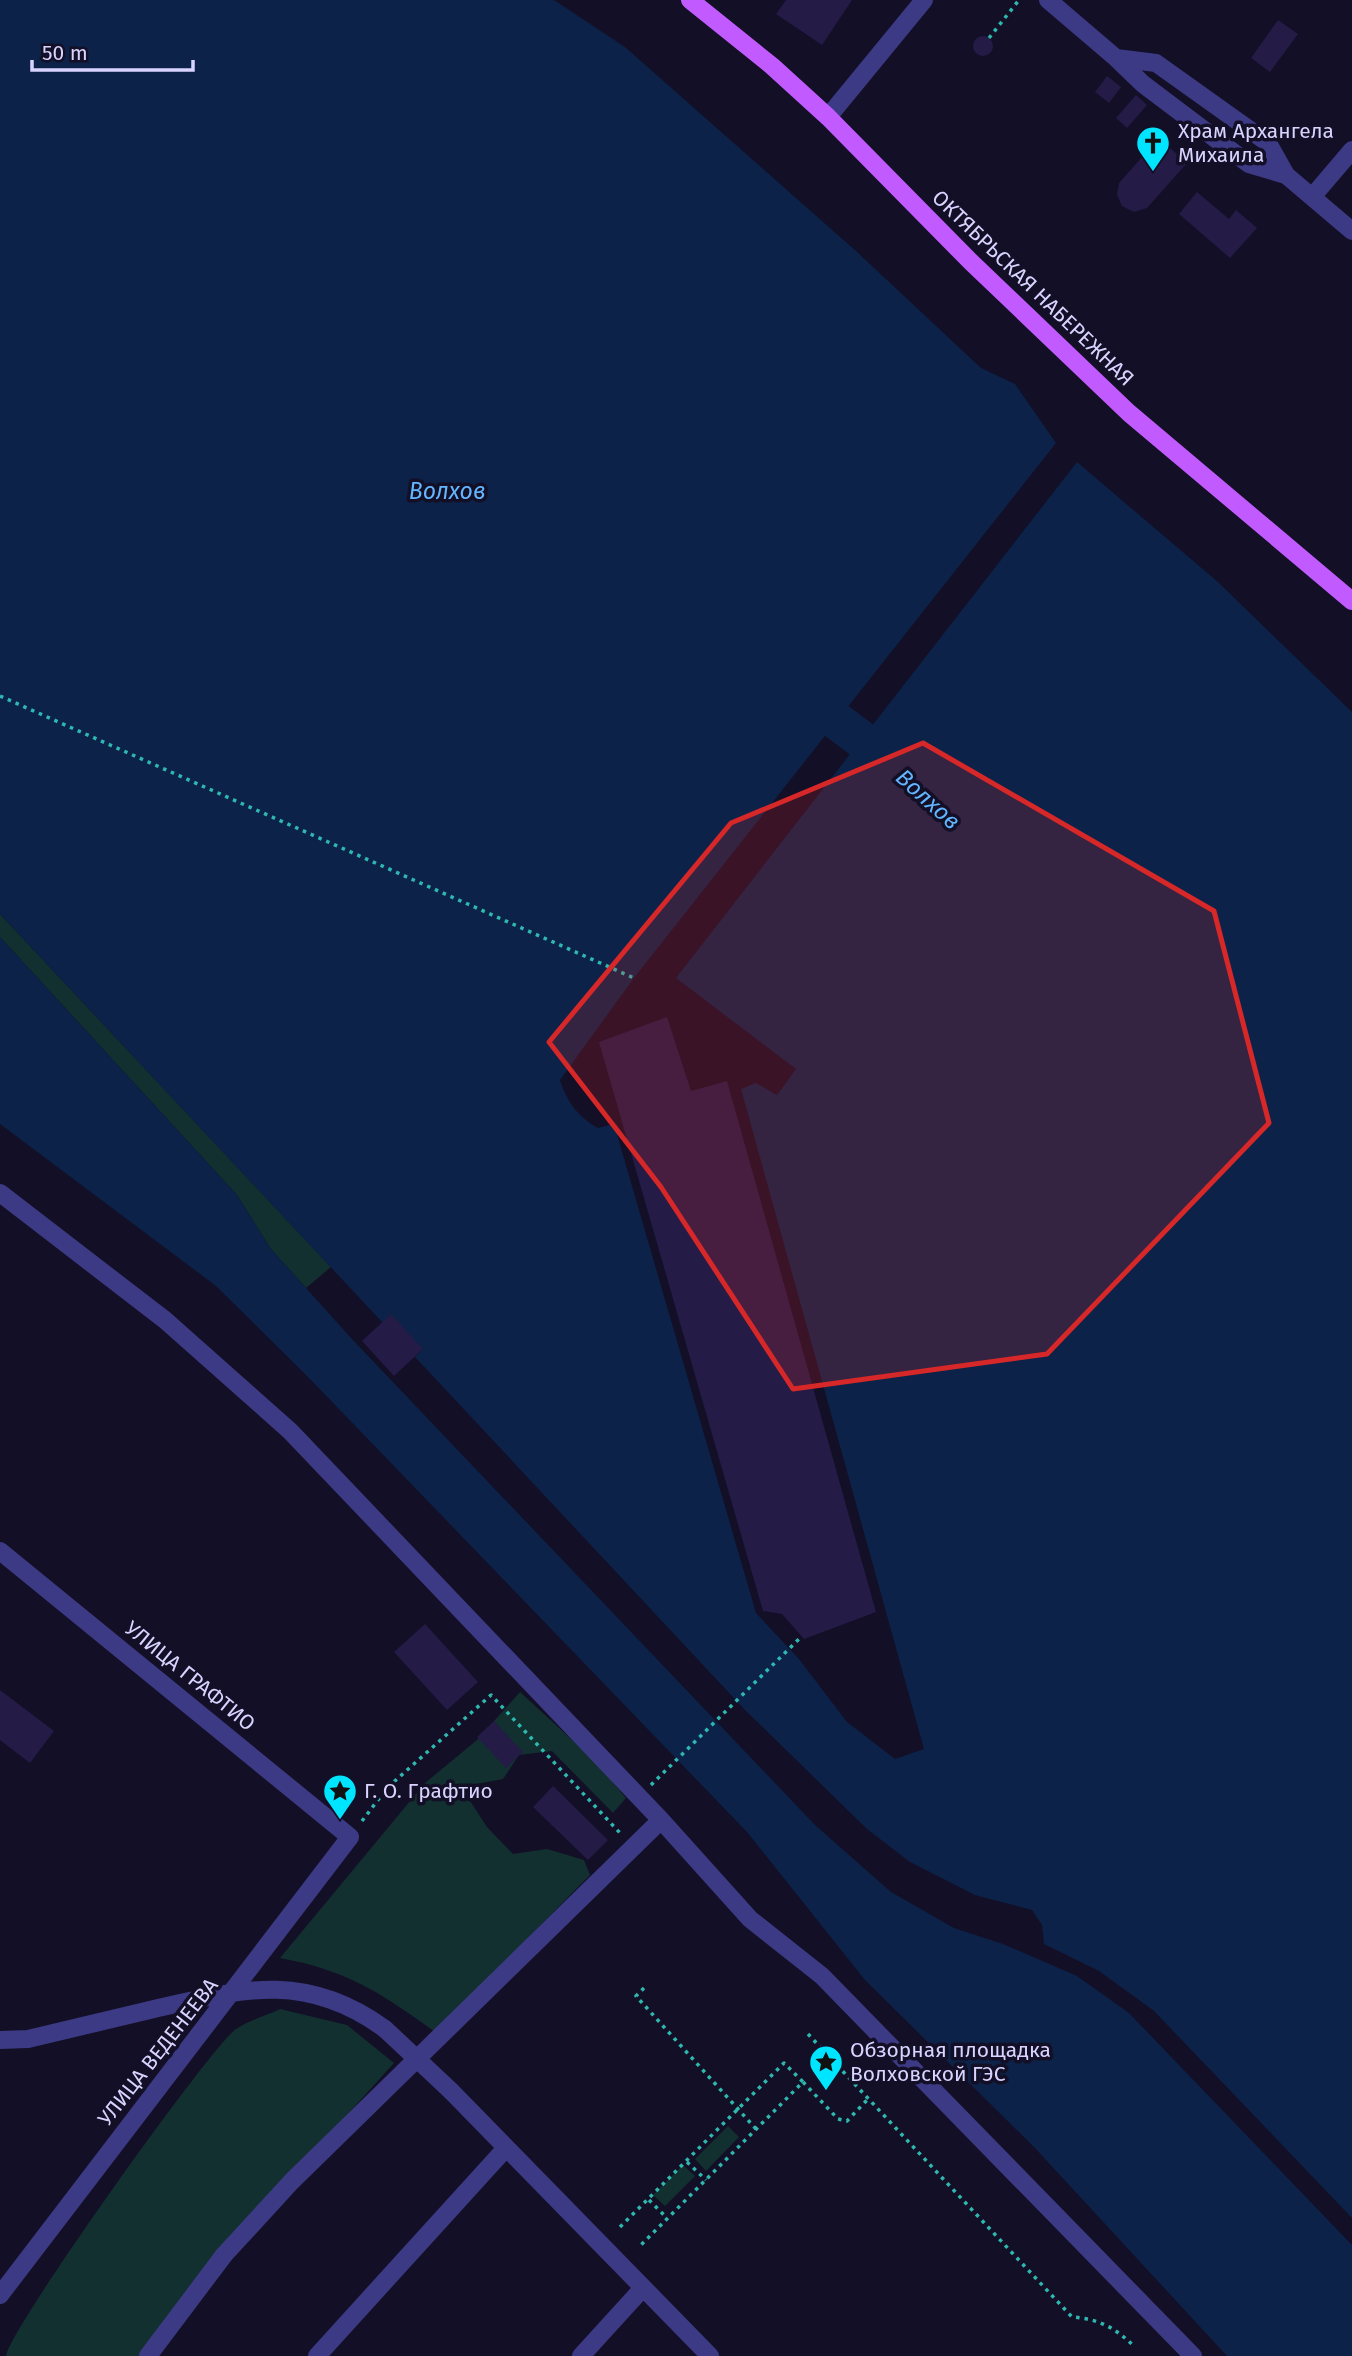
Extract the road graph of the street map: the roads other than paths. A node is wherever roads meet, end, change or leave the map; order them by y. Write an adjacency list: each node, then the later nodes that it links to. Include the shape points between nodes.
1 (690, 0): 5 (main road, ОКТЯБРЬСКАЯ НАБЕРЕЖНАЯ)
2 (924, 0): 5 (street)
3 (1048, 0): 4 (street)
4 (1116, 58): 7 (street, via 1143,84 1249,164); 7 (street, via 1156,63 1268,143)
5 (828, 117): 10 (main road, ОКТЯБРЬСКАЯ НАБЕРЕЖНАЯ, via 1129,413)
6 (1352, 150): 8 (street)
7 (1286, 175): 8 (street)
8 (1312, 197): 9 (street)
9 (1352, 231)
10 (1352, 601)
11 (0, 1193): 13 (street, via 165,1320 290,1431)
12 (0, 1551): 14 (street, УЛИЦА ГРАФТИО)
13 (661, 1820): 20 (street, via 292,2181 224,2255); 24 (street, via 750,1919 832,1986)
14 (350, 1837): 15 (street, УЛИЦА ВЕДЕНЕЕВА)
15 (234, 1991): 16 (street, via 28,2039); 17 (street, bridge, via 281,1989 356,2008 385,2029); 19 (street, УЛИЦА ВЕДЕНЕЕВА)
16 (0, 2040)
17 (506, 2148): 18 (street); 21 (street)
18 (643, 2288): 22 (street); 23 (street)
19 (0, 2295)
20 (148, 2356)
21 (317, 2356)
22 (581, 2356)
23 (710, 2356)
24 (1192, 2356)

